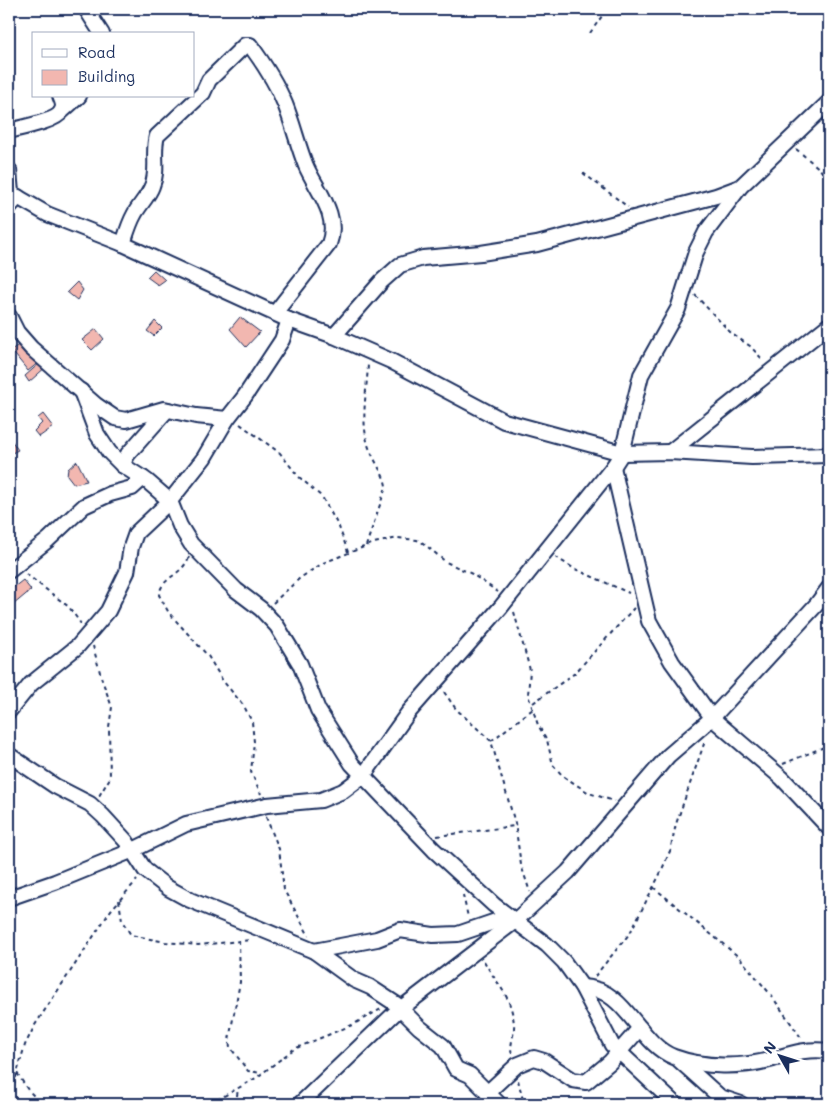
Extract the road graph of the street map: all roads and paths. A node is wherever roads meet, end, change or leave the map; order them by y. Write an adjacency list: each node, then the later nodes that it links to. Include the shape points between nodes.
1 (86, 9): 3 (street)
2 (607, 9): 4 (path)
3 (101, 32)
4 (590, 33)
5 (61, 98): 8 (street, via 64,104)
6 (77, 98): 8 (street)
7 (829, 102): 10 (street)
8 (61, 112): 9 (street, via 54,118)
9 (9, 131)
10 (788, 142): 13 (path, via 820,169); 14 (street)
11 (9, 170): 15 (street)
12 (583, 173): 16 (path, via 625,206)
13 (829, 183)
14 (740, 187): 16 (street); 18 (street, via 706,232 696,252)
15 (12, 197): 17 (street)
16 (650, 212): 23 (street, via 537,244 423,258 400,265)
17 (123, 244): 19 (street); 19 (street, via 134,213 153,185 157,136 203,93 209,80 245,45 250,45 269,70 285,103 306,166 328,206 333,232 329,244)
18 (687, 285): 25 (path, via 732,334 759,355); 30 (street, via 678,309 641,375)
19 (275, 313): 21 (street)
20 (9, 319): 26 (street, via 31,348)
21 (289, 320): 23 (street); 28 (street, via 282,340)
22 (829, 325): 25 (street)
23 (334, 336): 24 (street)
24 (368, 352): 30 (street, via 392,361 504,421); 37 (path, via 364,429 367,444 386,487)
25 (770, 371): 29 (street)
26 (82, 391): 27 (street, via 108,414 123,420); 32 (street, via 97,434)
27 (167, 410): 28 (street); 32 (street)
28 (227, 419): 35 (street, via 204,458); 39 (path, via 242,424 263,439 322,496)
29 (670, 452): 30 (street); 31 (street, via 752,457)
30 (622, 453): 33 (street)
31 (829, 455)
32 (122, 465): 34 (street)
33 (614, 466): 38 (street); 44 (street)
34 (143, 478): 35 (street); 40 (street, via 132,488 84,506)
35 (170, 501): 36 (street); 46 (street, via 136,533 127,572 114,600)
36 (192, 544): 45 (street, via 236,590); 59 (path, via 185,567 163,584 159,596 244,706 252,722 251,772)
37 (366, 546): 39 (path); 43 (path, via 398,538 417,540 446,562 472,574)
38 (544, 550): 43 (street); 44 (path, via 575,569)
39 (348, 552): 45 (path, via 300,578)
40 (9, 571)
41 (23, 573): 46 (path, via 69,607)
42 (829, 588): 51 (street)
43 (508, 599): 47 (street); 48 (path, via 528,663 528,695)
44 (643, 600): 48 (path, via 575,673); 51 (street, via 649,621 662,645)
45 (263, 611): 56 (street, via 277,626 300,664 318,710 338,745)
46 (88, 636): 50 (street, via 31,684); 58 (path, via 112,707 110,778 107,787)
47 (439, 679): 52 (path, via 446,697); 56 (street, via 408,713)
48 (533, 703): 49 (path)
49 (533, 709): 52 (path); 57 (path, via 553,765 562,776 599,798)
50 (9, 711)
51 (711, 718): 55 (street); 57 (street, via 668,756); 66 (path, via 670,851)
52 (492, 741): 60 (path)
53 (829, 745): 55 (path)
54 (9, 755): 58 (street, via 55,786)
55 (772, 769): 61 (street)
56 (363, 776): 59 (street, via 329,798); 62 (street)
57 (626, 803): 69 (street, via 586,854)
58 (90, 804): 63 (street, via 114,826)
59 (264, 805): 63 (street, via 186,824); 75 (path, via 279,849 284,890 315,947)
60 (515, 826): 62 (path); 69 (path, via 521,865 530,894)
61 (829, 828)
62 (419, 837): 65 (street)
63 (131, 851): 64 (street); 67 (street)
64 (145, 870): 68 (path); 75 (street, via 190,900)
65 (458, 872): 70 (street); 71 (path)
66 (653, 887): 76 (path, via 623,944); 79 (path, via 739,957)
67 (9, 898)
68 (119, 900): 73 (path, via 122,922 132,935 198,946); 84 (path, via 35,1025)
69 (529, 907): 70 (street)
70 (512, 919): 71 (street); 74 (street); 76 (street, via 556,953)
71 (471, 931): 75 (street, via 441,935 400,930 377,939)
72 (257, 939): 73 (path)
73 (239, 940): 85 (path, via 240,982 230,1047 248,1071)
74 (478, 950): 77 (street); 83 (path, via 508,997 515,1032 511,1052)
75 (314, 951): 77 (street, via 354,980)
76 (582, 987): 78 (street, via 594,987 608,993); 81 (street)
77 (399, 1006): 85 (path, via 379,1010 342,1030 305,1043); 87 (street, via 443,1046 456,1069 470,1075); 92 (street)
78 (640, 1028): 81 (street); 82 (street)
79 (813, 1050): 80 (street); 82 (street, via 793,1052 772,1060 728,1065 710,1066)
80 (829, 1051)
81 (618, 1052): 83 (street, via 593,1078 580,1083 539,1059 527,1059); 95 (street)
82 (676, 1058): 96 (street, via 715,1093)
83 (518, 1064): 87 (street); 94 (path, via 519,1089)
84 (18, 1073): 88 (path); 89 (path)
85 (264, 1073): 86 (path)
86 (238, 1088): 90 (path); 91 (path)
87 (488, 1093): 93 (street)
88 (9, 1101)
89 (42, 1104)
90 (210, 1104)
91 (236, 1104)
92 (300, 1104)
93 (499, 1104)
94 (524, 1104)
95 (675, 1104)
96 (742, 1104)

